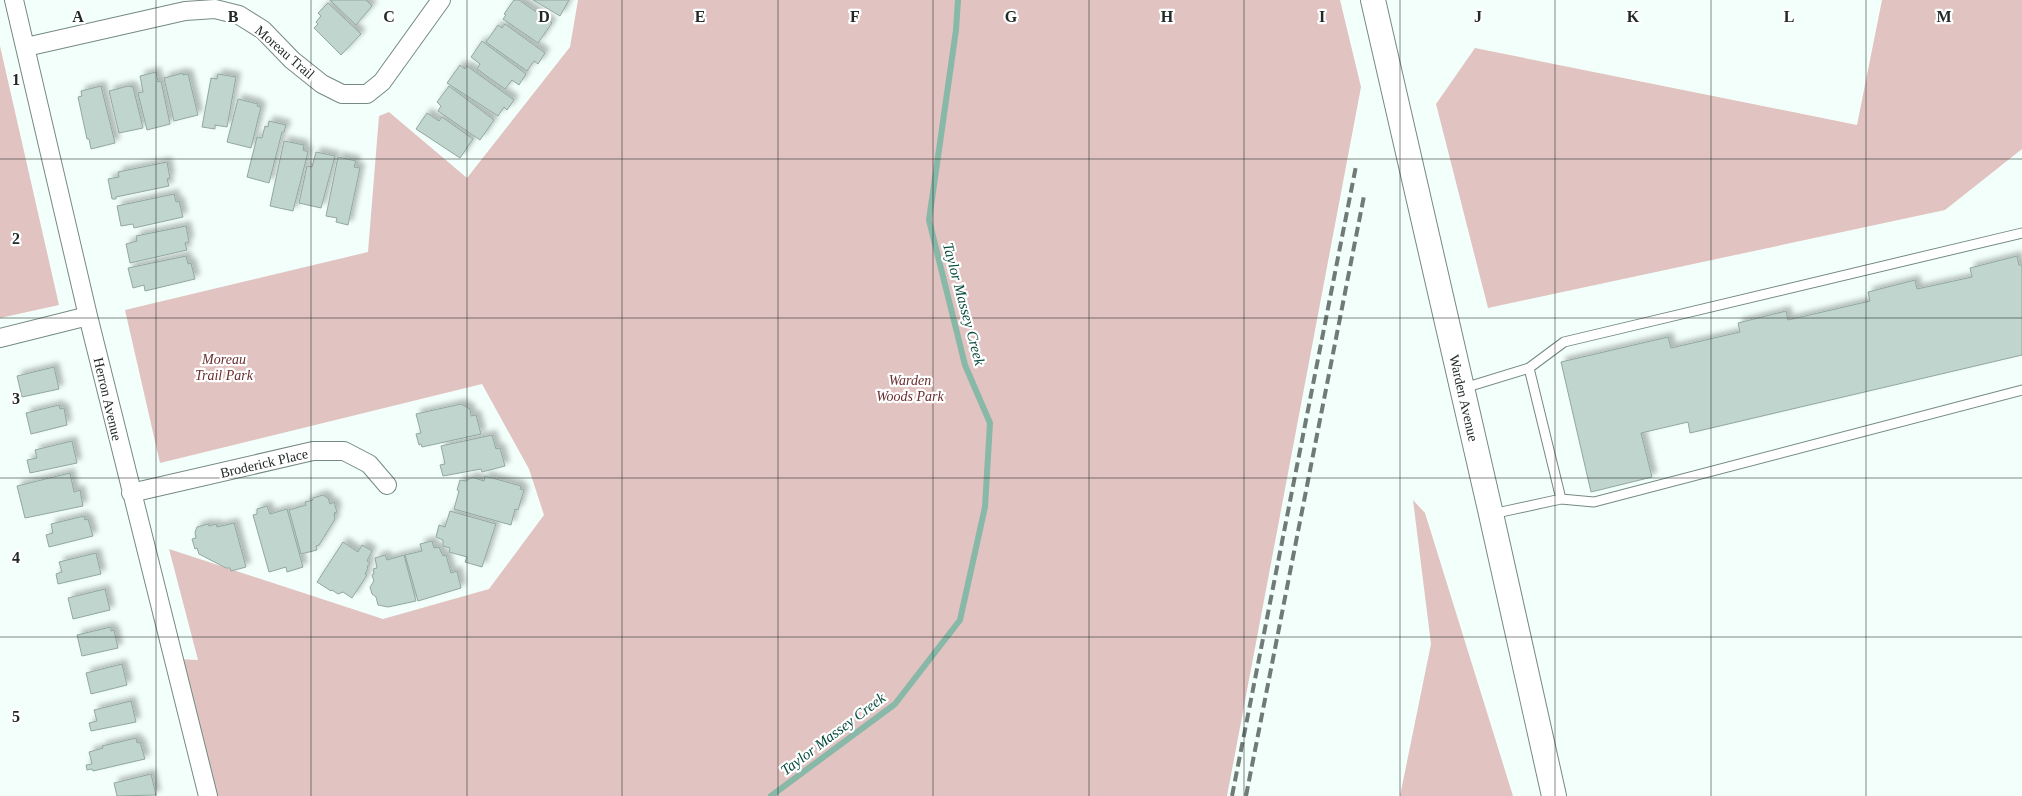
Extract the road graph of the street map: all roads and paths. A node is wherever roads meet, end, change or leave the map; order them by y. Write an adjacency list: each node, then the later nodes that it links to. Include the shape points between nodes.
1 (14, 0): 4 (street, Herron Avenue)
2 (441, 0): 4 (street, Moreau Trail, via 382,82 367,94 342,94 322,84 292,60 263,30 239,15 216,9 185,11)
3 (1373, 0): 9 (main road, Warden Avenue)
4 (26, 47): 6 (street, Herron Avenue)
5 (2022, 234): 8 (lane, via 1564,342)
6 (88, 316): 7 (street); 12 (street, Herron Avenue)
7 (0, 338)
8 (1529, 368): 9 (lane); 13 (lane)
9 (1462, 389): 14 (main road, Warden Avenue)
10 (2022, 390): 13 (lane, via 1594,502)
11 (387, 484): 12 (street, Broderick Place, via 370,464 344,451 313,451)
12 (131, 494): 15 (street, Herron Avenue)
13 (1561, 499): 14 (lane)
14 (1491, 514): 16 (main road, Warden Avenue)
15 (208, 796)
16 (1554, 796)

